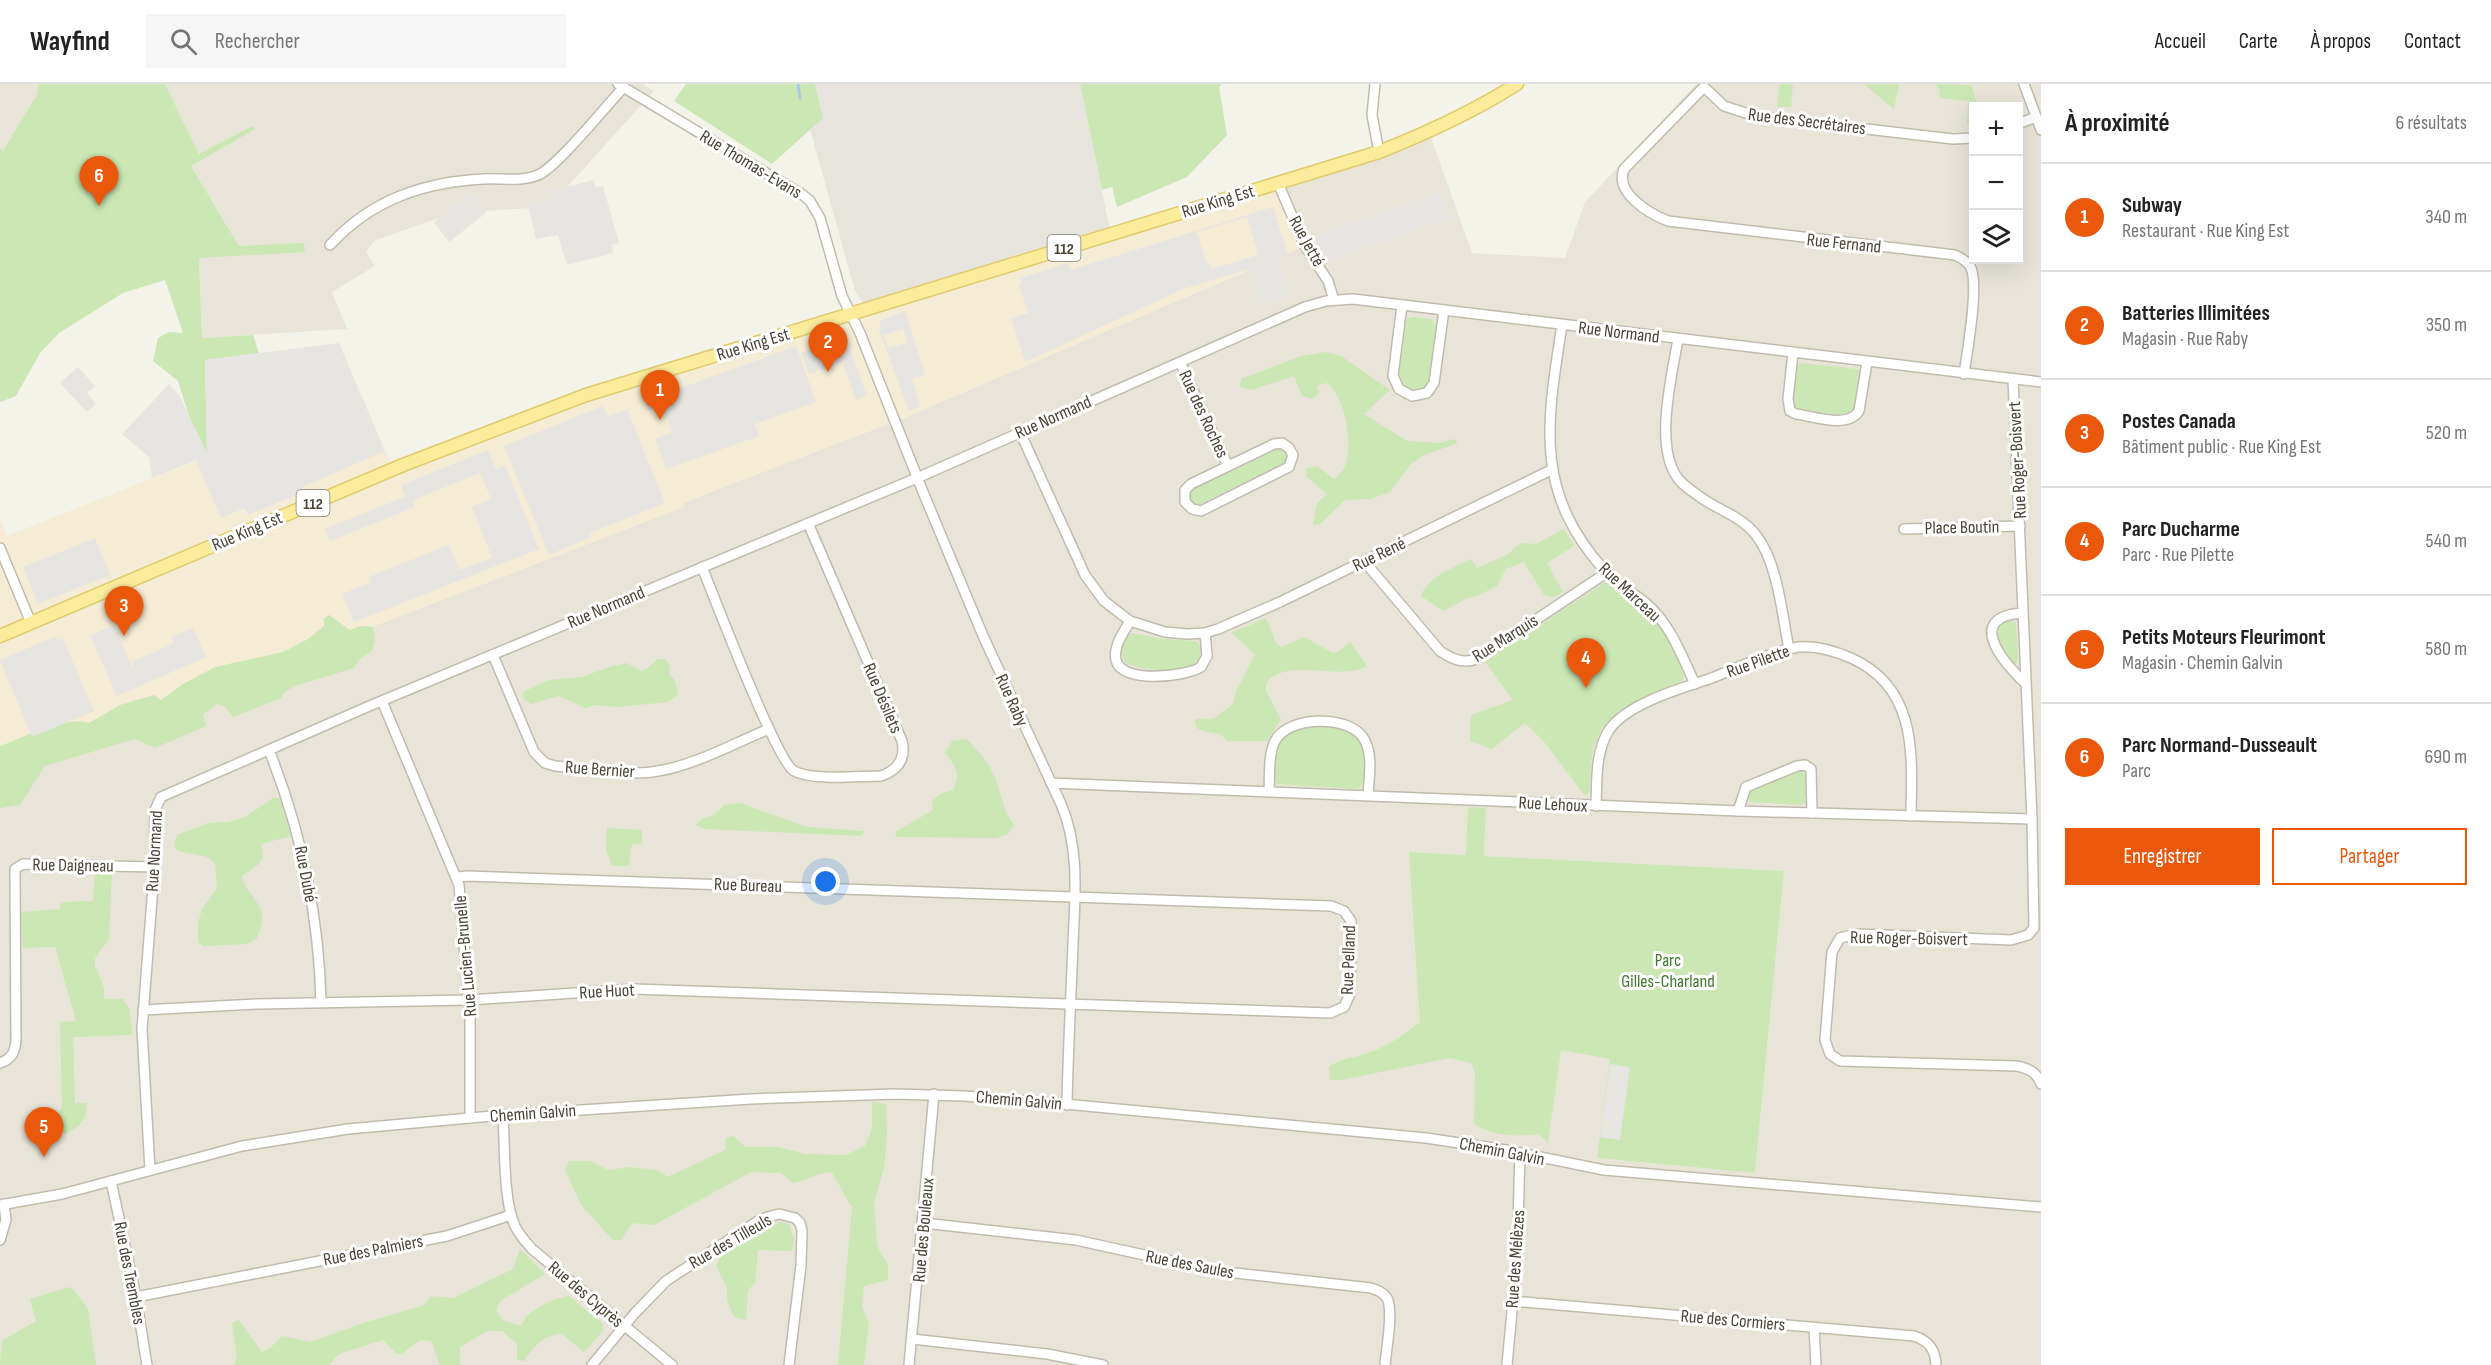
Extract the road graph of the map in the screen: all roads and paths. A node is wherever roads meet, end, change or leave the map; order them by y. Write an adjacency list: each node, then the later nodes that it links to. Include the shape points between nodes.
1 (1375, 84): 9 (street, via 1372,115)
2 (1517, 84): 9 (main road, Rue King Est / 112, via 1438,128)
3 (2024, 84): 5 (street)
4 (621, 86): 12 (street, via 540,175 459,181 410,192 358,217); 16 (street, Rue Thomas-Evans, via 810,201 820,218)
5 (2036, 117): 6 (street); 7 (street)
6 (2023, 122)
7 (2041, 130)
8 (1969, 138): 10 (street, Rue des Secrétaires, via 1755,116 1724,106 1704,87 1624,169)
9 (1379, 152): 11 (main road, Rue King Est / 112)
10 (1622, 182): 22 (street, Rue Fernand, via 1637,202 1668,221 1955,255 1964,260 1974,285)
11 (1278, 183): 13 (street, Rue Jetté); 16 (main road, Rue King Est / 112)
12 (330, 245)
13 (1334, 300): 14 (street, Rue Normand); 20 (street, Rue Normand, via 1305,307)
14 (1402, 305): 15 (street, Rue Normand); 15 (street, via 1394,376 1399,389 1412,396 1427,393 1434,383)
15 (1444, 310): 17 (street, Rue Normand)
16 (851, 315): 28 (street, Rue Raby); 38 (main road, Rue King Est / 112, via 525,417)
17 (1562, 325): 18 (street, Rue Normand); 27 (street, Rue Marceau, via 1552,387)
18 (1678, 339): 19 (street, Rue Normand); 41 (street, via 1666,426 1671,466 1680,481 1704,500 1744,522 1757,536 1773,573)
19 (1793, 353): 21 (street, Rue Normand); 21 (street, via 1790,411 1847,421 1859,411)
20 (1180, 362): 25 (street, Rue Normand); 26 (street, Rue des Roches)
21 (1867, 362): 22 (street, Rue Normand)
22 (1964, 374): 23 (street, Rue Normand)
23 (2013, 379): 24 (street, Rue Normand); 30 (street, Rue Roger-Boisvert)
24 (2041, 381)
25 (1020, 432): 28 (street, Rue Normand); 37 (street, Rue René, via 1085,575 1104,601)
26 (1228, 466): 26 (street, Rue des Roches, via 1188,486 1184,498 1188,506 1201,511 1289,467 1293,455 1278,443)
27 (1551, 470): 33 (street, Rue René); 35 (street, Rue Marceau, via 1570,523)
28 (917, 478): 29 (street, Rue Normand); 48 (street, Rue Raby, via 984,638)
29 (808, 523): 34 (street, Rue Normand); 46 (street, Rue Désilets, via 904,750 894,770 881,776 808,775 789,767)
30 (2020, 526): 31 (street, Place Boutin); 36 (street, Rue Roger-Boisvert)
31 (1904, 529)
32 (0, 548): 38 (street)
33 (1364, 561): 35 (street, Rue Marquis, via 1440,651 1467,662); 39 (street, Rue René)
34 (702, 567): 42 (street, Rue Normand); 46 (street, Rue Désilets)
35 (1606, 573): 44 (street, Rue Marceau, via 1649,606 1666,625)
36 (2022, 613): 43 (street, Rue Roger-Boisvert); 43 (street, via 1997,619 1992,637 2002,657)
37 (1130, 621): 39 (street, Rue René, via 1166,632); 39 (street, via 1118,643 1116,660 1125,672 1141,675 1182,674 1201,667 1207,656)
38 (31, 623): 40 (main road, Rue King Est / 112)
39 (1205, 633)
40 (0, 636)
41 (1789, 649): 44 (street, Rue Pilette); 54 (street, Rue Pilette, via 1809,646 1859,662 1881,678 1895,696 1911,737)
42 (493, 655): 45 (street, Rue Normand); 46 (street, Rue Bernier, via 534,752 545,763 555,766 663,771)
43 (2025, 683): 55 (street, Rue Roger-Boisvert)
44 (1695, 684): 51 (street, Rue Pilette, via 1629,712 1609,730 1600,751)
45 (382, 701): 47 (street, Rue Normand); 57 (street, Rue Lucien-Brunelle)
46 (769, 729)
47 (269, 750): 56 (street, Rue Normand, via 161,797 155,810); 60 (street, Rue Dubé, via 288,798 306,871 319,945)
48 (1051, 783): 49 (street, Rue Lehoux); 58 (street, Rue Raby, via 1072,838)
49 (1269, 792): 50 (street, Rue Lehoux); 50 (street, via 1275,741 1291,726 1323,722 1345,724 1363,736 1370,757)
50 (1368, 795): 51 (street, Rue Lehoux)
51 (1596, 806): 52 (street, Rue Lehoux)
52 (1738, 811): 53 (street, Rue Lehoux); 53 (street, via 1742,794 1751,783 1805,765 1813,775)
53 (1812, 813): 54 (street, Rue Lehoux)
54 (1911, 816): 55 (street, Rue Lehoux)
55 (2032, 819): 64 (street, Rue Roger-Boisvert, via 2036,920 2028,935 2011,940 1857,934 1840,938 1832,952 1825,1040 1830,1054 1840,1061 2016,1066 2032,1071)
56 (154, 867): 62 (street, Rue Normand); 63 (street, Rue Daigneau, via 23,864 15,869 15,1050 10,1059)
57 (457, 877): 58 (street, Rue Bureau); 59 (street, Rue Lucien-Brunelle)
58 (1075, 897): 61 (street, Rue Raby); 61 (street, Rue Pelland, via 1338,907 1352,921 1350,994 1344,1007 1330,1013)
59 (469, 1000): 60 (street, Rue Huot); 61 (street, Rue Huot, via 634,989); 68 (street, Rue Lucien-Brunelle)
60 (321, 1002): 62 (street, Rue Huot)
61 (1071, 1004): 66 (street, Rue Raby)
62 (142, 1010): 70 (street, Rue Normand)
63 (0, 1063)
64 (2041, 1084)
65 (934, 1094): 66 (street, Chemin Galvin); 67 (street, Chemin Galvin, via 819,1096); 75 (street, Rue des Bouleaux)
66 (1067, 1104): 69 (street, Chemin Galvin, via 1437,1140)
67 (503, 1115): 68 (street, Chemin Galvin); 74 (street)
68 (470, 1118): 70 (street, Chemin Galvin, via 288,1137)
69 (1520, 1153): 73 (street, Chemin Galvin, via 1614,1172); 78 (street, Rue des Mélèzes)
70 (150, 1170): 71 (street, Chemin Galvin)
71 (111, 1181): 72 (street, Chemin Galvin); 77 (street, Rue des Trembles)
72 (2, 1205): 76 (street, via 6,1220)
73 (2041, 1208)
74 (511, 1215): 77 (street, Rue des Palmiers, via 447,1236); 79 (street, Rue des Cyprès, via 532,1249)
75 (924, 1223): 81 (street, Rue des Bouleaux); 88 (street, Rue des Saules, via 1076,1240 1217,1271 1371,1288 1387,1298)
76 (0, 1240)
77 (136, 1296): 82 (street, Rue des Trembles)
78 (1512, 1301): 80 (street, Rue des Cormiers); 89 (street, Rue des Mélèzes)
79 (624, 1326): 83 (street, Rue des Tilleuls); 84 (street, Rue des Cyprès); 85 (street, Rue des Tilleuls, via 678,1272 761,1220 771,1215 787,1215 800,1224 803,1242)
80 (1814, 1328): 90 (street); 91 (street, Rue des Cormiers, via 1914,1336 1934,1351)
81 (912, 1339): 86 (street, Rue des Bouleaux); 87 (street, via 1047,1353)
82 (147, 1365)
83 (592, 1365)
84 (672, 1365)
85 (789, 1365)
86 (909, 1365)
87 (1103, 1365)
88 (1385, 1365)
89 (1507, 1365)
90 (1816, 1365)
91 (1936, 1365)

